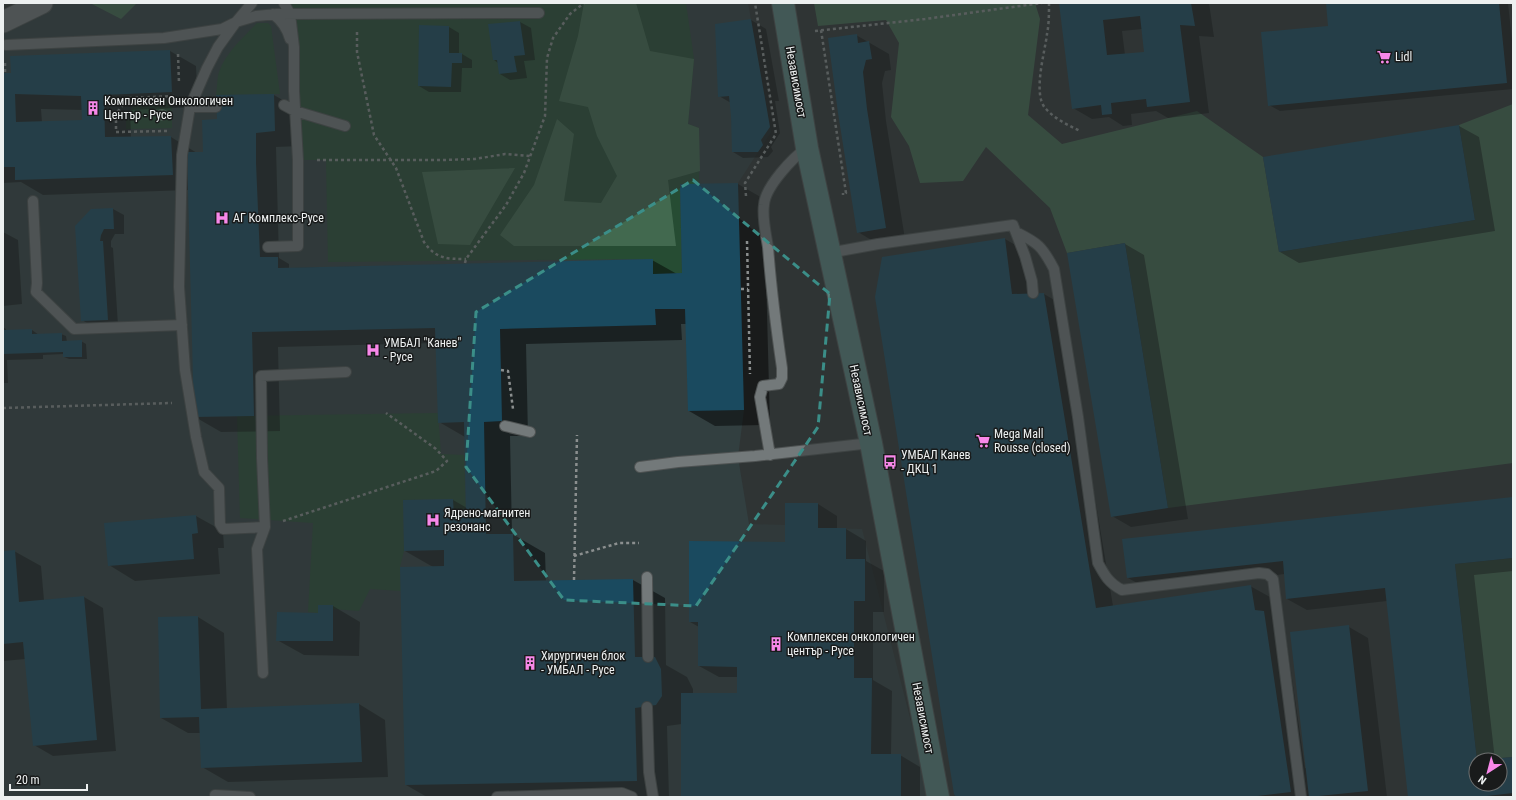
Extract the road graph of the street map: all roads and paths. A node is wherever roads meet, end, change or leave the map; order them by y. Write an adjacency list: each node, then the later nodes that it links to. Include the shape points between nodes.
1 (42, 3): 12 (street)
2 (252, 3): 13 (lane)
3 (284, 3): 10 (lane)
4 (584, 3): 31 (path, via 570,14 553,38 546,58 545,116)
5 (783, 3): 29 (street, Независимост)
6 (1042, 3): 14 (path)
7 (1049, 3): 28 (path, via 1048,33 1039,93 1045,108 1061,121)
8 (539, 13): 11 (lane)
9 (274, 14): 10 (lane); 13 (lane); 19 (lane, via 281,20 288,33)
10 (290, 14): 11 (lane); 19 (lane)
11 (357, 14): 33 (path, via 357,52 374,135)
12 (3, 22)
13 (236, 22): 16 (lane, via 222,29 164,38); 24 (lane, via 218,47)
14 (820, 30): 15 (path); 35 (path, via 846,193 843,193)
15 (815, 31)
16 (6, 45)
17 (178, 52): 21 (path)
18 (4, 58): 20 (path)
19 (295, 60): 22 (lane)
20 (5, 73)
21 (180, 89)
22 (294, 91): 26 (lane); 26 (lane, via 292,101 279,106)
23 (180, 96): 30 (path, via 128,98 116,114 116,132 181,130)
24 (190, 107): 25 (lane); 30 (lane)
25 (216, 107)
26 (295, 111): 27 (lane); 32 (lane)
27 (345, 126)
28 (1080, 131)
29 (807, 148): 38 (street, Независимост); 55 (lane, via 796,156 769,189 764,204 772,299 782,368 779,384 763,386 760,397)
30 (182, 155): 44 (lane, via 179,287)
31 (530, 156): 33 (path, via 505,154 475,159); 39 (path, via 524,173 506,205)
32 (298, 160): 33 (path); 37 (lane, via 298,246)
33 (391, 160): 39 (path, via 428,248 438,256 448,259)
34 (33, 201): 44 (lane, via 36,292 74,329)
35 (844, 201)
36 (1016, 232): 38 (lane, via 1014,225); 43 (lane, via 1032,281); 71 (lane, via 1033,240 1044,250 1054,269 1098,563 1104,575 1112,585 1122,590 1259,573 1267,574 1273,579)
37 (268, 247)
38 (829, 253): 54 (street, Независимост)
39 (466, 259): 40 (path)
40 (465, 264)
41 (741, 289): 42 (path)
42 (748, 289)
43 (1033, 293)
44 (182, 325): 48 (lane)
45 (501, 370): 47 (path, via 508,371)
46 (346, 372): 57 (lane, via 261,376)
47 (512, 392)
48 (190, 403): 49 (path); 57 (lane, via 204,472 219,488 220,524 223,529)
49 (3, 408)
50 (386, 413): 57 (path, via 436,449 447,461 436,471)
51 (505, 426): 52 (lane)
52 (530, 432)
53 (577, 435): 59 (path)
54 (871, 443): 55 (lane); 70 (street, Независимост)
55 (770, 455): 56 (lane)
56 (640, 467)
57 (265, 527): 63 (lane, via 257,549)
58 (639, 543): 59 (path, via 619,543)
59 (574, 556): 61 (path)
60 (647, 577): 62 (lane)
61 (574, 580)
62 (648, 657)
63 (263, 673)
64 (647, 707): 69 (lane, via 649,772)
65 (215, 795): 66 (lane)
66 (250, 797)
67 (497, 797): 68 (lane, via 622,793)
68 (632, 797)
69 (653, 797)
70 (938, 797)
71 (1301, 797)

